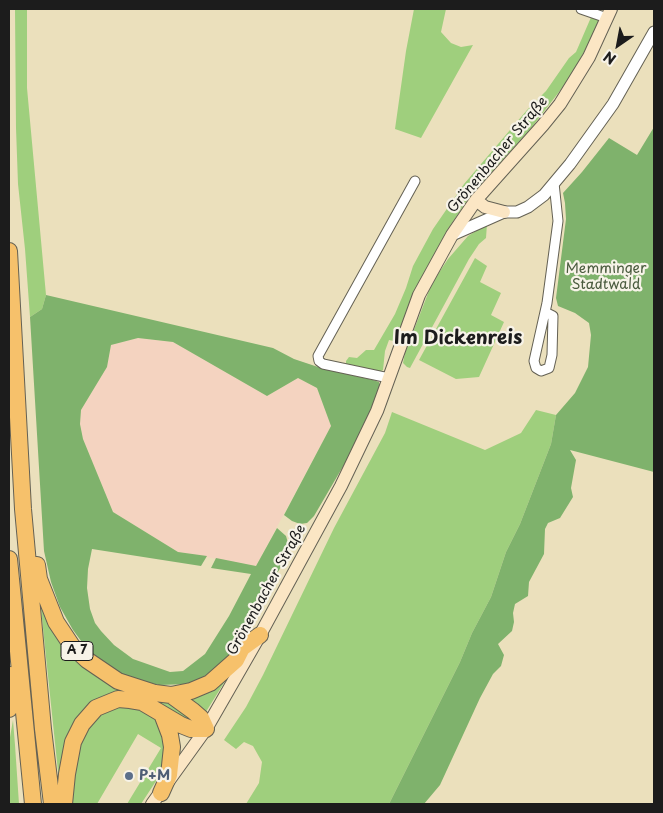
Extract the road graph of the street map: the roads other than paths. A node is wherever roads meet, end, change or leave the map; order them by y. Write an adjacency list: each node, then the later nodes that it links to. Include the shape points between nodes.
1 (581, 9): 2 (street)
2 (609, 14): 6 (main road, Grönenbacher Straße, via 589,57 560,104)
3 (654, 32): 5 (street, via 613,104)
4 (415, 181): 11 (street, via 318,356 323,364)
5 (554, 183): 7 (street, via 528,207 517,212); 10 (street, via 558,221)
6 (476, 200): 7 (main road); 8 (main road, Grönenbacher Straße)
7 (504, 212): 8 (street)
8 (452, 236): 11 (main road, Grönenbacher Straße, via 419,295)
9 (9, 251): 12 (highway, A 7)
10 (545, 312): 10 (street, via 534,361 541,371 549,368 552,356 553,316)
11 (389, 378): 15 (main road, Grönenbacher Straße, via 363,443)
12 (23, 509): 18 (highway, A 7, via 32,520 39,579 56,622 72,646 118,681); 24 (highway, A 7)
13 (9, 559): 14 (highway)
14 (15, 620): 16 (highway); 23 (highway)
15 (260, 635): 18 (highway, via 242,648 236,660 210,683); 21 (main road, Grönenbacher Straße)
16 (9, 638)
17 (9, 656): 19 (highway)
18 (171, 695): 21 (highway, A 7, via 193,711)
19 (9, 709)
20 (162, 714): 21 (highway, via 190,729); 22 (highway, via 170,735 172,759 169,775); 25 (highway, via 142,702 118,699 89,714 73,742)
21 (206, 729): 22 (main road, Grönenbacher Straße)
22 (156, 798)
23 (33, 804)
24 (52, 804)
25 (64, 804)

